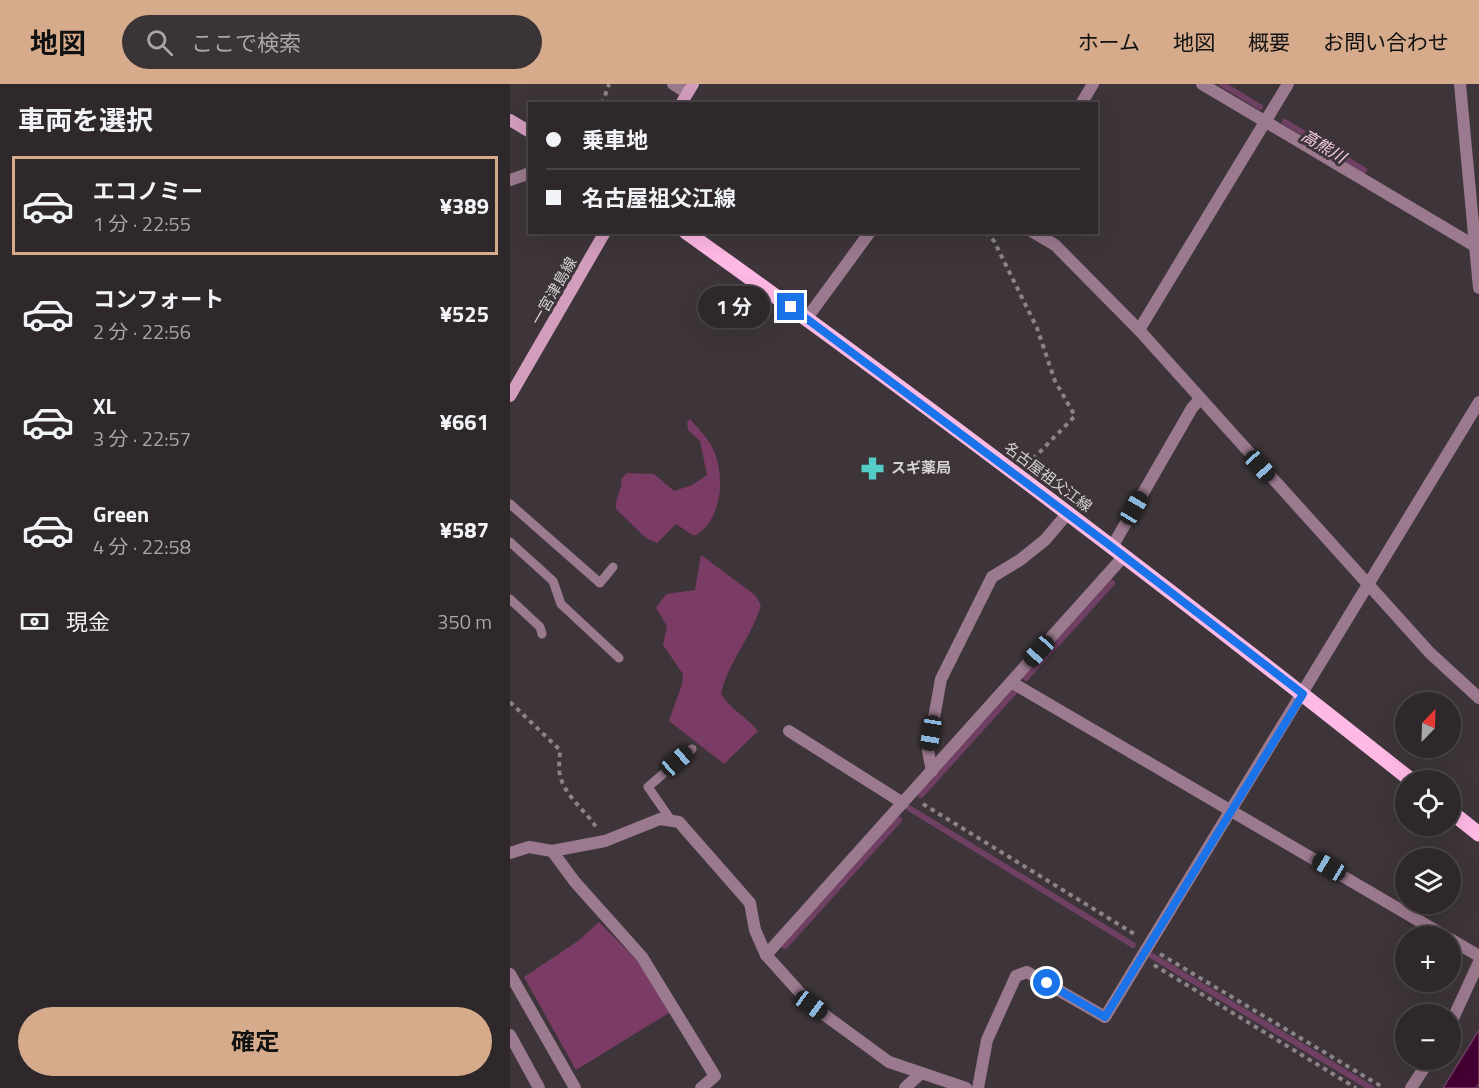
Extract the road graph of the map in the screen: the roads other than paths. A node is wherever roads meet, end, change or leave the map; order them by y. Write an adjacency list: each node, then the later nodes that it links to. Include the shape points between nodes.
1 (673, 84): 6 (street)
2 (1093, 84): 7 (street)
3 (1202, 84): 9 (street)
4 (1288, 84): 9 (street)
5 (1460, 84): 17 (street)
6 (687, 94)
7 (1082, 102)
8 (510, 120): 10 (main road)
9 (1265, 122): 17 (street); 20 (street)
10 (528, 131)
11 (528, 174): 12 (street)
12 (510, 180)
13 (604, 234): 21 (main road, 一宮津島線)
14 (689, 234): 19 (main road, 名古屋祖父江線)
15 (869, 234): 19 (street)
16 (1036, 234): 20 (street, via 1054,245)
17 (1475, 246): 18 (street)
18 (1479, 288)
19 (807, 318): 25 (main road, 名古屋祖父江線)
20 (1138, 330): 22 (street)
21 (510, 396)
22 (1200, 399): 27 (street); 29 (street)
23 (1479, 402): 29 (street)
24 (510, 504): 28 (lane, via 600,583)
25 (1067, 514): 27 (main road, 名古屋祖父江線); 39 (street, via 1045,540 992,577 941,679 928,751)
26 (510, 542): 32 (lane, via 553,581 561,604)
27 (1118, 552): 33 (street); 34 (main road, 名古屋祖父江線)
28 (613, 567)
29 (1367, 584): 34 (street); 35 (street, via 1430,653)
30 (510, 599): 31 (lane, via 540,627)
31 (542, 634)
32 (619, 658)
33 (1011, 682): 39 (street); 41 (street)
34 (1303, 694): 38 (main road, 名古屋祖父江線); 41 (street)
35 (1479, 698)
36 (789, 731): 40 (street)
37 (692, 748): 42 (lane, via 648,787)
38 (1398, 770)
39 (932, 771): 40 (street)
40 (906, 799): 49 (street)
41 (1232, 810): 47 (street); 62 (street, via 1105,1017 1027,972 1016,976 987,1041)
42 (671, 820): 45 (street, via 660,819 604,842); 49 (street, via 679,822 750,903 755,930)
43 (1461, 820): 44 (main road)
44 (1479, 834)
45 (552, 851): 46 (street, via 529,847); 59 (street, via 642,957 672,1004 715,1076)
46 (510, 853)
47 (1428, 926)
48 (1461, 945): 50 (street)
49 (766, 956): 56 (street, via 811,1005 889,1062)
50 (1479, 956)
51 (1479, 962): 53 (street)
52 (510, 974): 58 (street)
53 (1460, 1004)
54 (510, 1035): 57 (street)
55 (1423, 1070): 63 (street)
56 (921, 1073): 60 (street); 61 (street)
57 (539, 1088)
58 (575, 1088)
59 (701, 1088)
60 (905, 1088)
61 (966, 1088)
62 (978, 1088)
63 (1411, 1088)

